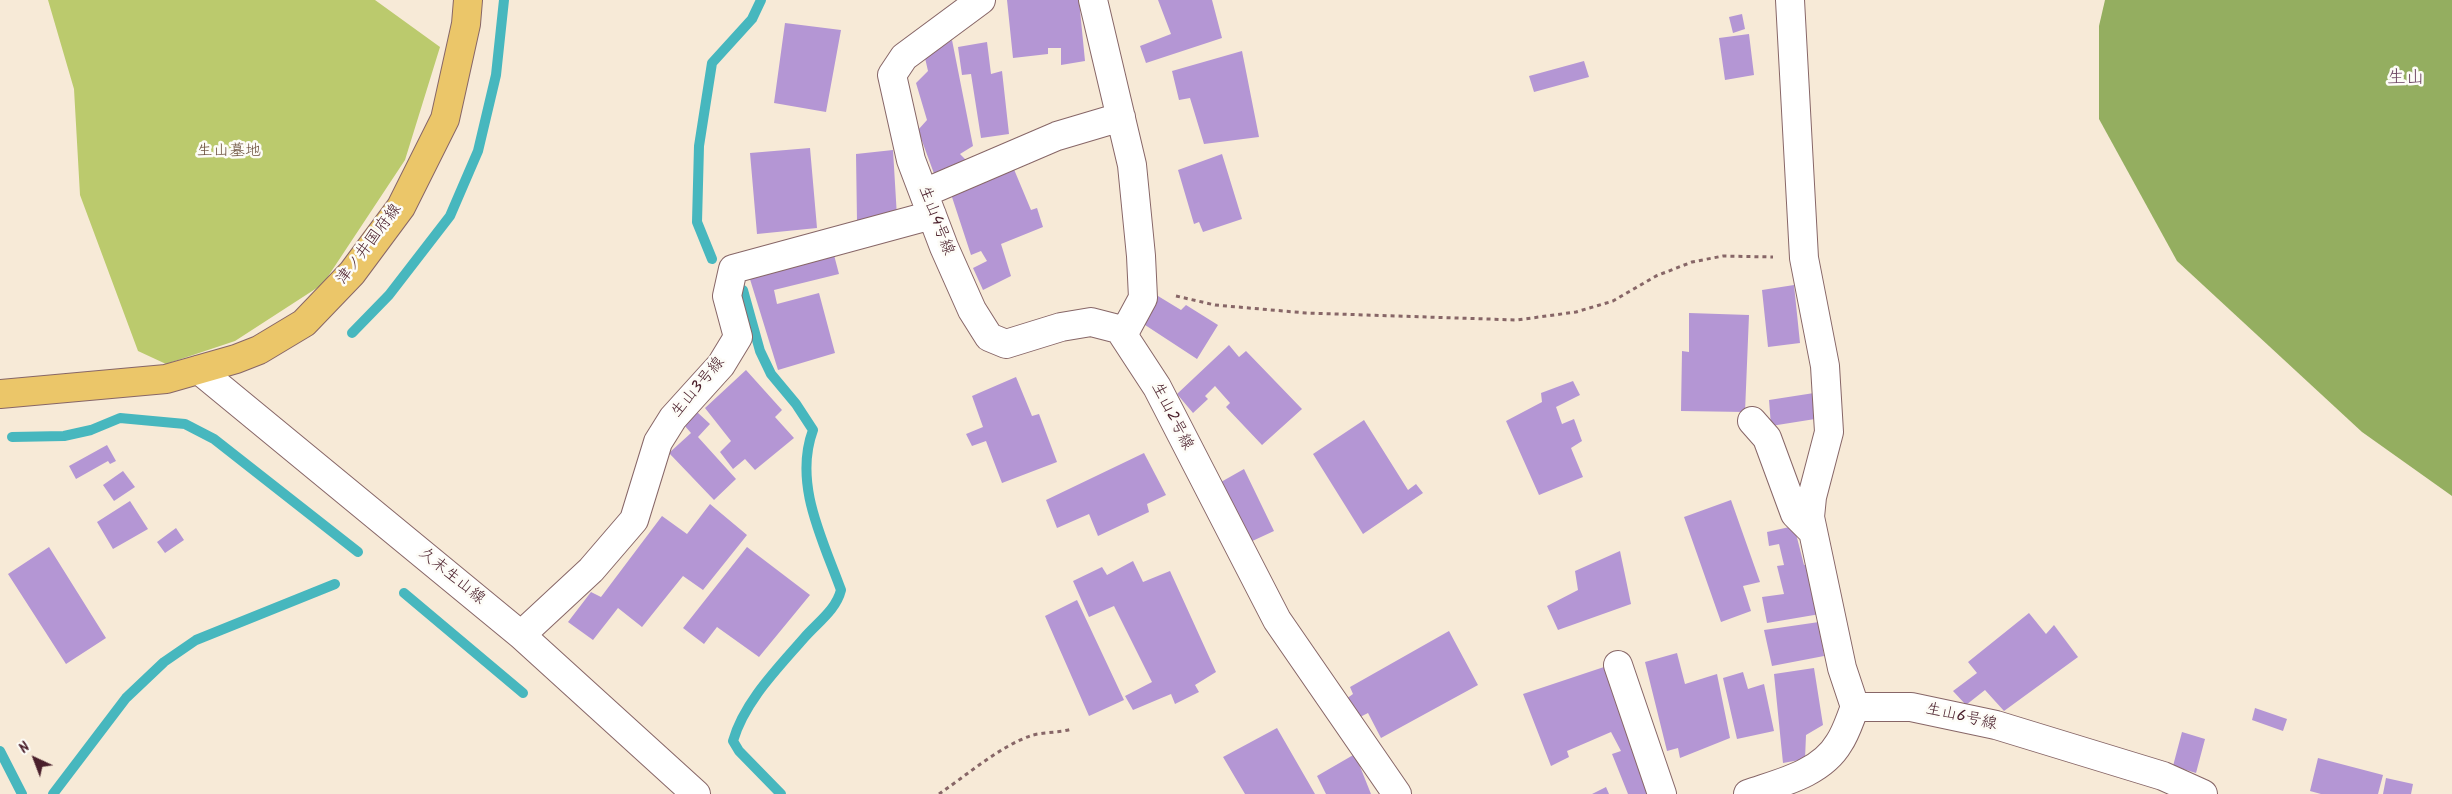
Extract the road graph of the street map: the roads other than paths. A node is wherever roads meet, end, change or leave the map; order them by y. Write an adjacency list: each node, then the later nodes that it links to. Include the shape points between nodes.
1 (468, 0): 8 (main road, 津ノ井国府線, via 446,118 401,207 352,273 304,323 259,350)
2 (980, 0): 6 (street, 生山4号線, via 904,58 892,75 911,160)
3 (1093, 0): 5 (street)
4 (1790, 0): 11 (street, via 1804,258 1825,366 1829,432 1812,498 1810,517)
5 (1121, 118): 6 (street, via 1057,136); 7 (street, via 1132,165 1142,288 1142,298)
6 (928, 204): 7 (street, 生山4号線, via 972,310 989,337 1006,344 1061,327 1091,322); 12 (street, 生山3号線, via 733,269 727,296 738,337 722,366 673,418 658,442 634,520 591,570)
7 (1126, 331): 16 (street, 生山2号線, via 1123,335 1157,387 1277,620)
8 (199, 370): 9 (main road, 津ノ井国府線, via 166,379); 12 (street, 久末生山線)
9 (0, 394)
10 (1752, 421): 11 (street, via 1767,438 1795,514)
11 (1813, 532): 14 (street, via 1842,668)
12 (521, 635): 15 (street, 久末生山線)
13 (1618, 665): 17 (street)
14 (1855, 707): 18 (street, via 1839,744 1824,761 1792,779); 19 (street, 生山6号線, via 1911,707 1996,725 2163,776)
15 (696, 794)
16 (1397, 794)
17 (1662, 794)
18 (1748, 794)
19 (2203, 794)

